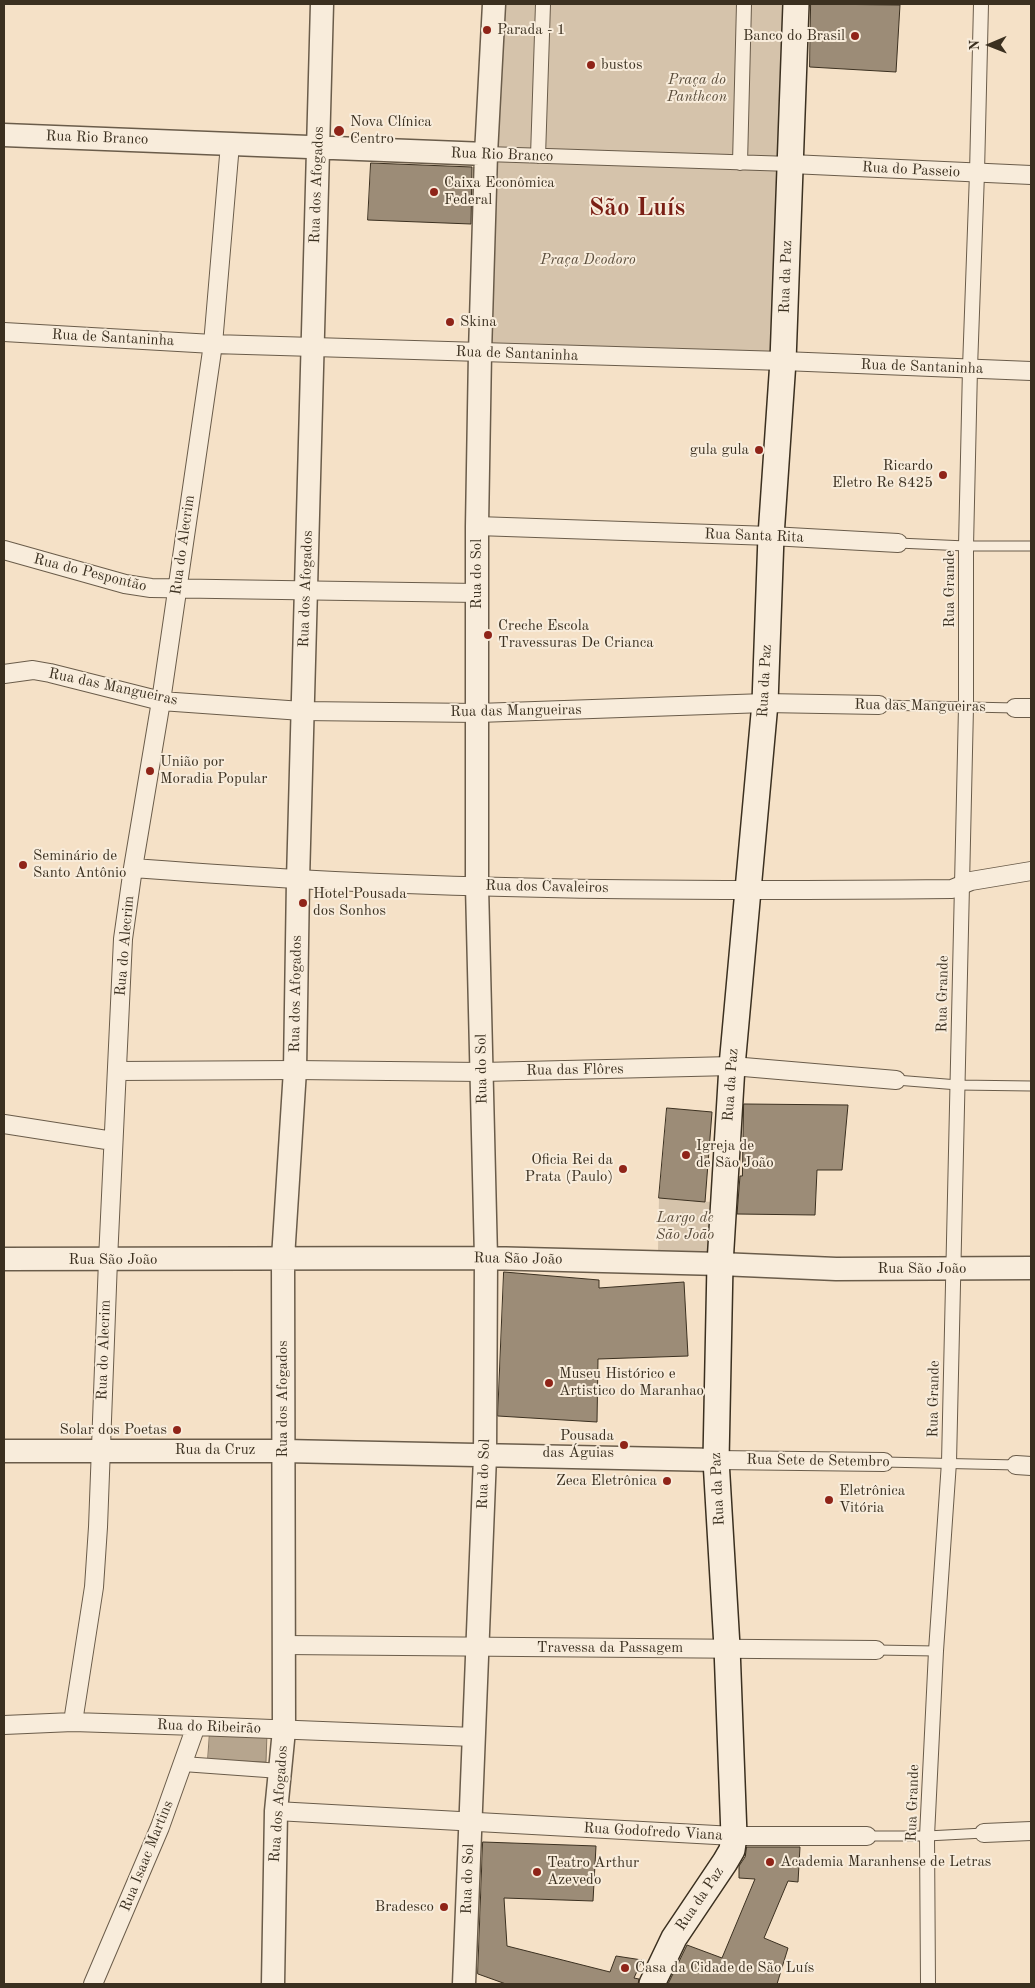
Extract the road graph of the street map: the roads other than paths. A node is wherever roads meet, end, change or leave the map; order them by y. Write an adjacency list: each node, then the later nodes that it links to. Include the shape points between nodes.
1 (322, 4): 9 (street, Rua dos Afogados)
2 (494, 4): 10 (street, Rua do Sol)
3 (543, 4): 11 (street)
4 (744, 4): 12 (street)
5 (796, 4): 13 (main road, Rua da Paz)
6 (981, 4): 14 (street, Rua Grande)
7 (4, 135): 8 (street, Rua Rio Branco)
8 (230, 144): 9 (street, Rua Rio Branco); 17 (street, Rua do Alecrim)
9 (318, 148): 10 (street, Rua Rio Branco); 18 (street, Rua dos Afogados)
10 (486, 154): 11 (street, Rua Rio Branco); 19 (street, Rua do Sol)
11 (538, 156): 12 (street, Rua Rio Branco)
12 (740, 163): 13 (street, Rua Rio Branco)
13 (791, 164): 14 (street, Rua do Passeio); 20 (main road, Rua da Paz)
14 (977, 173): 15 (street, Rua do Passeio); 21 (street, Rua Grande)
15 (1031, 175)
16 (4, 332): 17 (street, Rua de Santaninha)
17 (213, 344): 18 (street, Rua de Santaninha); 29 (street, Rua do Alecrim)
18 (313, 346): 19 (street, Rua de Santaninha); 30 (street, Rua dos Afogados)
19 (480, 353): 20 (street, Rua de Santaninha); 23 (street, Rua do Sol)
20 (783, 362): 21 (street, Rua de Santaninha); 24 (main road, Rua da Paz)
21 (970, 368): 22 (street, Rua de Santaninha); 26 (street, Rua Grande)
22 (1031, 371)
23 (477, 526): 24 (street, Rua Santa Rita); 31 (street, Rua do Sol)
24 (771, 536): 25 (street, Rua Santa Rita); 34 (main road, Rua da Paz)
25 (898, 543): 26 (lane, Rua Santa Rita)
26 (966, 546): 27 (lane, Rua Santa Rita); 36 (street, Rua Grande)
27 (1031, 546)
28 (4, 550): 29 (street, Rua do Pespontão, via 125,584)
29 (177, 590): 30 (street, Rua do Pespontão); 33 (street, Rua do Alecrim)
30 (306, 590): 31 (street, Rua do Pespontão); 38 (street, Rua dos Afogados)
31 (478, 593): 39 (street, Rua do Sol)
32 (4, 674): 33 (street, Rua das Mangueiras, via 33,670)
33 (161, 701): 38 (street, Rua das Mangueiras); 40 (street, Rua do Alecrim)
34 (764, 703): 35 (street, Rua das Mangueiras); 39 (street, Rua das Mangueiras); 45 (main road, Rua da Paz)
35 (879, 705): 36 (lane, Rua das Mangueiras)
36 (966, 707): 37 (lane, Rua das Mangueiras); 43 (street, Rua Grande)
37 (1023, 708)
38 (302, 711): 39 (street, Rua das Mangueiras); 42 (street, Rua dos Afogados)
39 (478, 713): 44 (street, Rua do Sol)
40 (133, 868): 42 (street, Rua dos Cavaleiros); 48 (street, Rua do Alecrim, via 122,956)
41 (1031, 871): 43 (street, Rua dos Cavaleiros)
42 (298, 880): 44 (street, Rua dos Cavaleiros); 47 (street, Rua dos Afogados)
43 (960, 885): 45 (street, Rua dos Cavaleiros, via 952,889); 51 (street, Rua Grande)
44 (477, 886): 45 (street, Rua dos Cavaleiros); 49 (street, Rua do Sol)
45 (747, 891): 46 (main road, Rua da Paz)
46 (732, 1066): 49 (street, Rua das Flôres); 50 (street, Rua das Flôres); 59 (main road, Rua da Paz)
47 (295, 1070): 48 (street, Rua das Flôres); 49 (street, Rua das Flôres); 55 (street, Rua dos Afogados)
48 (118, 1071): 54 (street, Rua do Alecrim)
49 (482, 1072): 56 (street, Rua do Sol)
50 (896, 1080): 51 (lane, Rua das Flôres)
51 (958, 1085): 52 (lane, Rua das Flôres); 61 (street, Rua Grande)
52 (1031, 1086)
53 (4, 1124): 54 (street)
54 (113, 1140): 58 (street, Rua do Alecrim)
55 (283, 1258): 56 (street, Rua São João); 58 (street, Rua São João); 63 (street, Rua dos Afogados)
56 (486, 1258): 59 (street, Rua São João); 65 (street, Rua do Sol)
57 (4, 1259): 58 (street, Rua São João)
58 (108, 1260): 62 (street, Rua do Alecrim)
59 (720, 1264): 61 (street, Rua São João, via 836,1269); 66 (main road, Rua da Paz)
60 (1031, 1268): 61 (street, Rua São João)
61 (953, 1269): 68 (street, Rua Grande)
62 (100, 1450): 63 (street, Rua da Cruz); 64 (street, Rua da Cruz); 75 (street, Rua do Alecrim, via 94,1586)
63 (284, 1450): 65 (street, Rua da Cruz); 70 (street, Rua dos Afogados)
64 (4, 1451)
65 (485, 1456): 66 (street, Rua Sete de Setembro); 72 (street, Rua do Sol)
66 (716, 1460): 67 (street, Rua Sete de Setembro); 71 (main road, Rua da Paz)
67 (884, 1462): 68 (lane, Rua Sete de Setembro)
68 (949, 1462): 69 (lane, Rua Sete de Setembro); 74 (street, Rua Grande)
69 (1024, 1465)
70 (284, 1645): 72 (street, Travessa da Passagem); 78 (street, Rua dos Afogados)
71 (727, 1647): 72 (street, Travessa da Passagem); 73 (street, Travessa da Passagem); 86 (main road, Rua da Paz)
72 (478, 1648): 79 (street, Rua do Sol)
73 (876, 1650): 74 (lane, Travessa da Passagem)
74 (936, 1650): 88 (street, Rua Grande)
75 (73, 1722): 76 (street, Rua do Ribeirão); 77 (street, Rua do Ribeirão)
76 (4, 1725)
77 (196, 1726): 78 (street, Rua do Ribeirão); 80 (street, Rua Isaac Martins)
78 (284, 1730): 79 (street, Rua do Ribeirão); 81 (street, Rua dos Afogados)
79 (474, 1737): 83 (street, Rua do Sol)
80 (183, 1764): 81 (street); 89 (street, Rua Isaac Martins, via 160,1827)
81 (280, 1771): 82 (street, Rua dos Afogados)
82 (276, 1811): 83 (street, Rua Godofredo Viana); 90 (street, Rua dos Afogados)
83 (469, 1823): 86 (street, Rua Godofredo Viana); 91 (street, Rua do Sol)
84 (1031, 1831): 85 (street, Rua Godofredo Viana)
85 (984, 1833): 88 (lane, Rua Godofredo Viana)
86 (734, 1836): 87 (street, Rua Godofredo Viana); 92 (main road, Rua da Paz, via 732,1850 674,1938)
87 (867, 1836): 88 (lane, Rua Godofredo Viana)
88 (927, 1836): 93 (street, Rua Grande)
89 (93, 1984)
90 (273, 1984)
91 (464, 1984)
92 (652, 1984)
93 (928, 1984)

